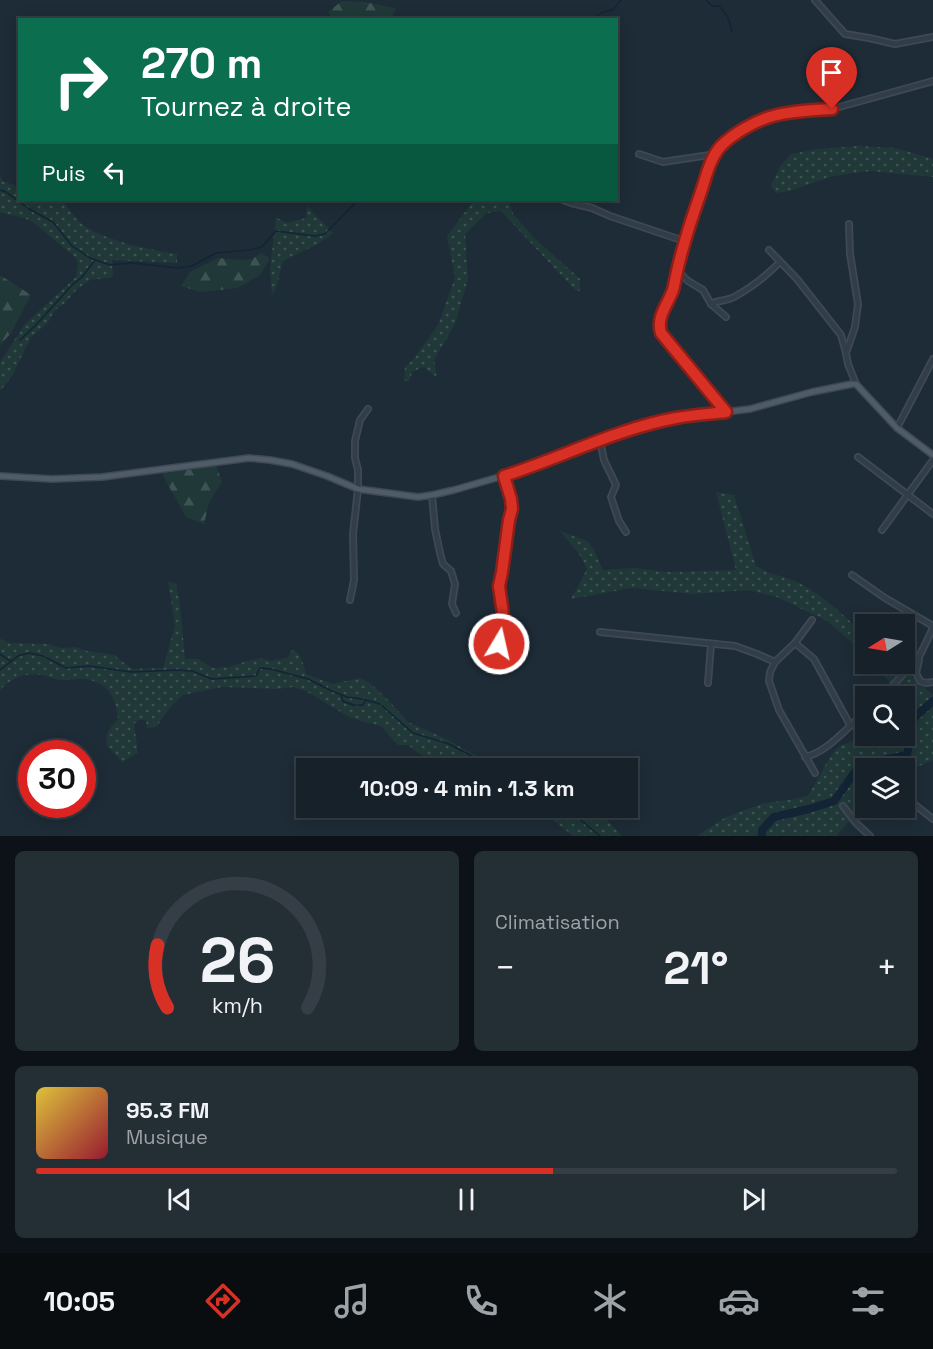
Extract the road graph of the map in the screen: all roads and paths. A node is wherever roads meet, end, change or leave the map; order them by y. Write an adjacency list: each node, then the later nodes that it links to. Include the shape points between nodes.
1 (815, 0): 2 (street, via 845,34 896,44)
2 (933, 37)
3 (933, 81): 5 (street, via 832,109 768,117 724,143)
4 (639, 154): 5 (street, via 663,162)
5 (716, 154): 8 (street)
6 (565, 201): 8 (street)
7 (849, 224): 14 (street, via 858,304)
8 (684, 241): 11 (street)
9 (769, 250): 10 (street)
10 (780, 262): 12 (street, via 732,298); 14 (street, via 841,335)
11 (677, 270): 12 (street, via 703,291); 18 (street, via 658,326)
12 (711, 304): 13 (street)
13 (726, 317)
14 (846, 353): 16 (street)
15 (933, 361): 19 (street)
16 (856, 384): 18 (main road); 19 (main road)
17 (368, 409): 26 (street, via 360,420 356,441)
18 (726, 412): 20 (main road, via 676,418)
19 (897, 428): 21 (main road)
20 (600, 440): 25 (main road); 31 (street, via 616,485 611,497)
21 (933, 455)
22 (858, 458): 28 (street)
23 (933, 460): 28 (street)
24 (0, 476): 26 (main road, via 102,477 249,458 292,464)
25 (504, 476): 27 (main road); 39 (street, via 512,509 499,586 504,621)
26 (358, 489): 27 (main road, via 418,497); 33 (street)
27 (432, 495): 34 (street, via 440,553 455,584 452,604)
28 (908, 495): 29 (street); 30 (street)
29 (933, 514)
30 (882, 530)
31 (626, 532)
32 (852, 575): 36 (street)
33 (350, 600)
34 (456, 613)
35 (812, 620): 38 (street)
36 (933, 627): 41 (street)
37 (600, 632): 40 (street)
38 (795, 643): 42 (street); 47 (street, via 814,659)
39 (499, 644)
40 (711, 644): 42 (street, via 735,646); 44 (street)
41 (919, 657): 43 (street, via 916,675 920,681); 45 (street)
42 (775, 662): 48 (street, via 770,672 771,689)
43 (933, 682)
44 (708, 683)
45 (892, 686)
46 (855, 721): 47 (street)
47 (850, 725): 48 (street, via 825,748)
48 (805, 757): 49 (street)
49 (815, 773)
50 (915, 805): 52 (street)
51 (843, 806): 53 (street)
52 (933, 819)
53 (870, 836)

